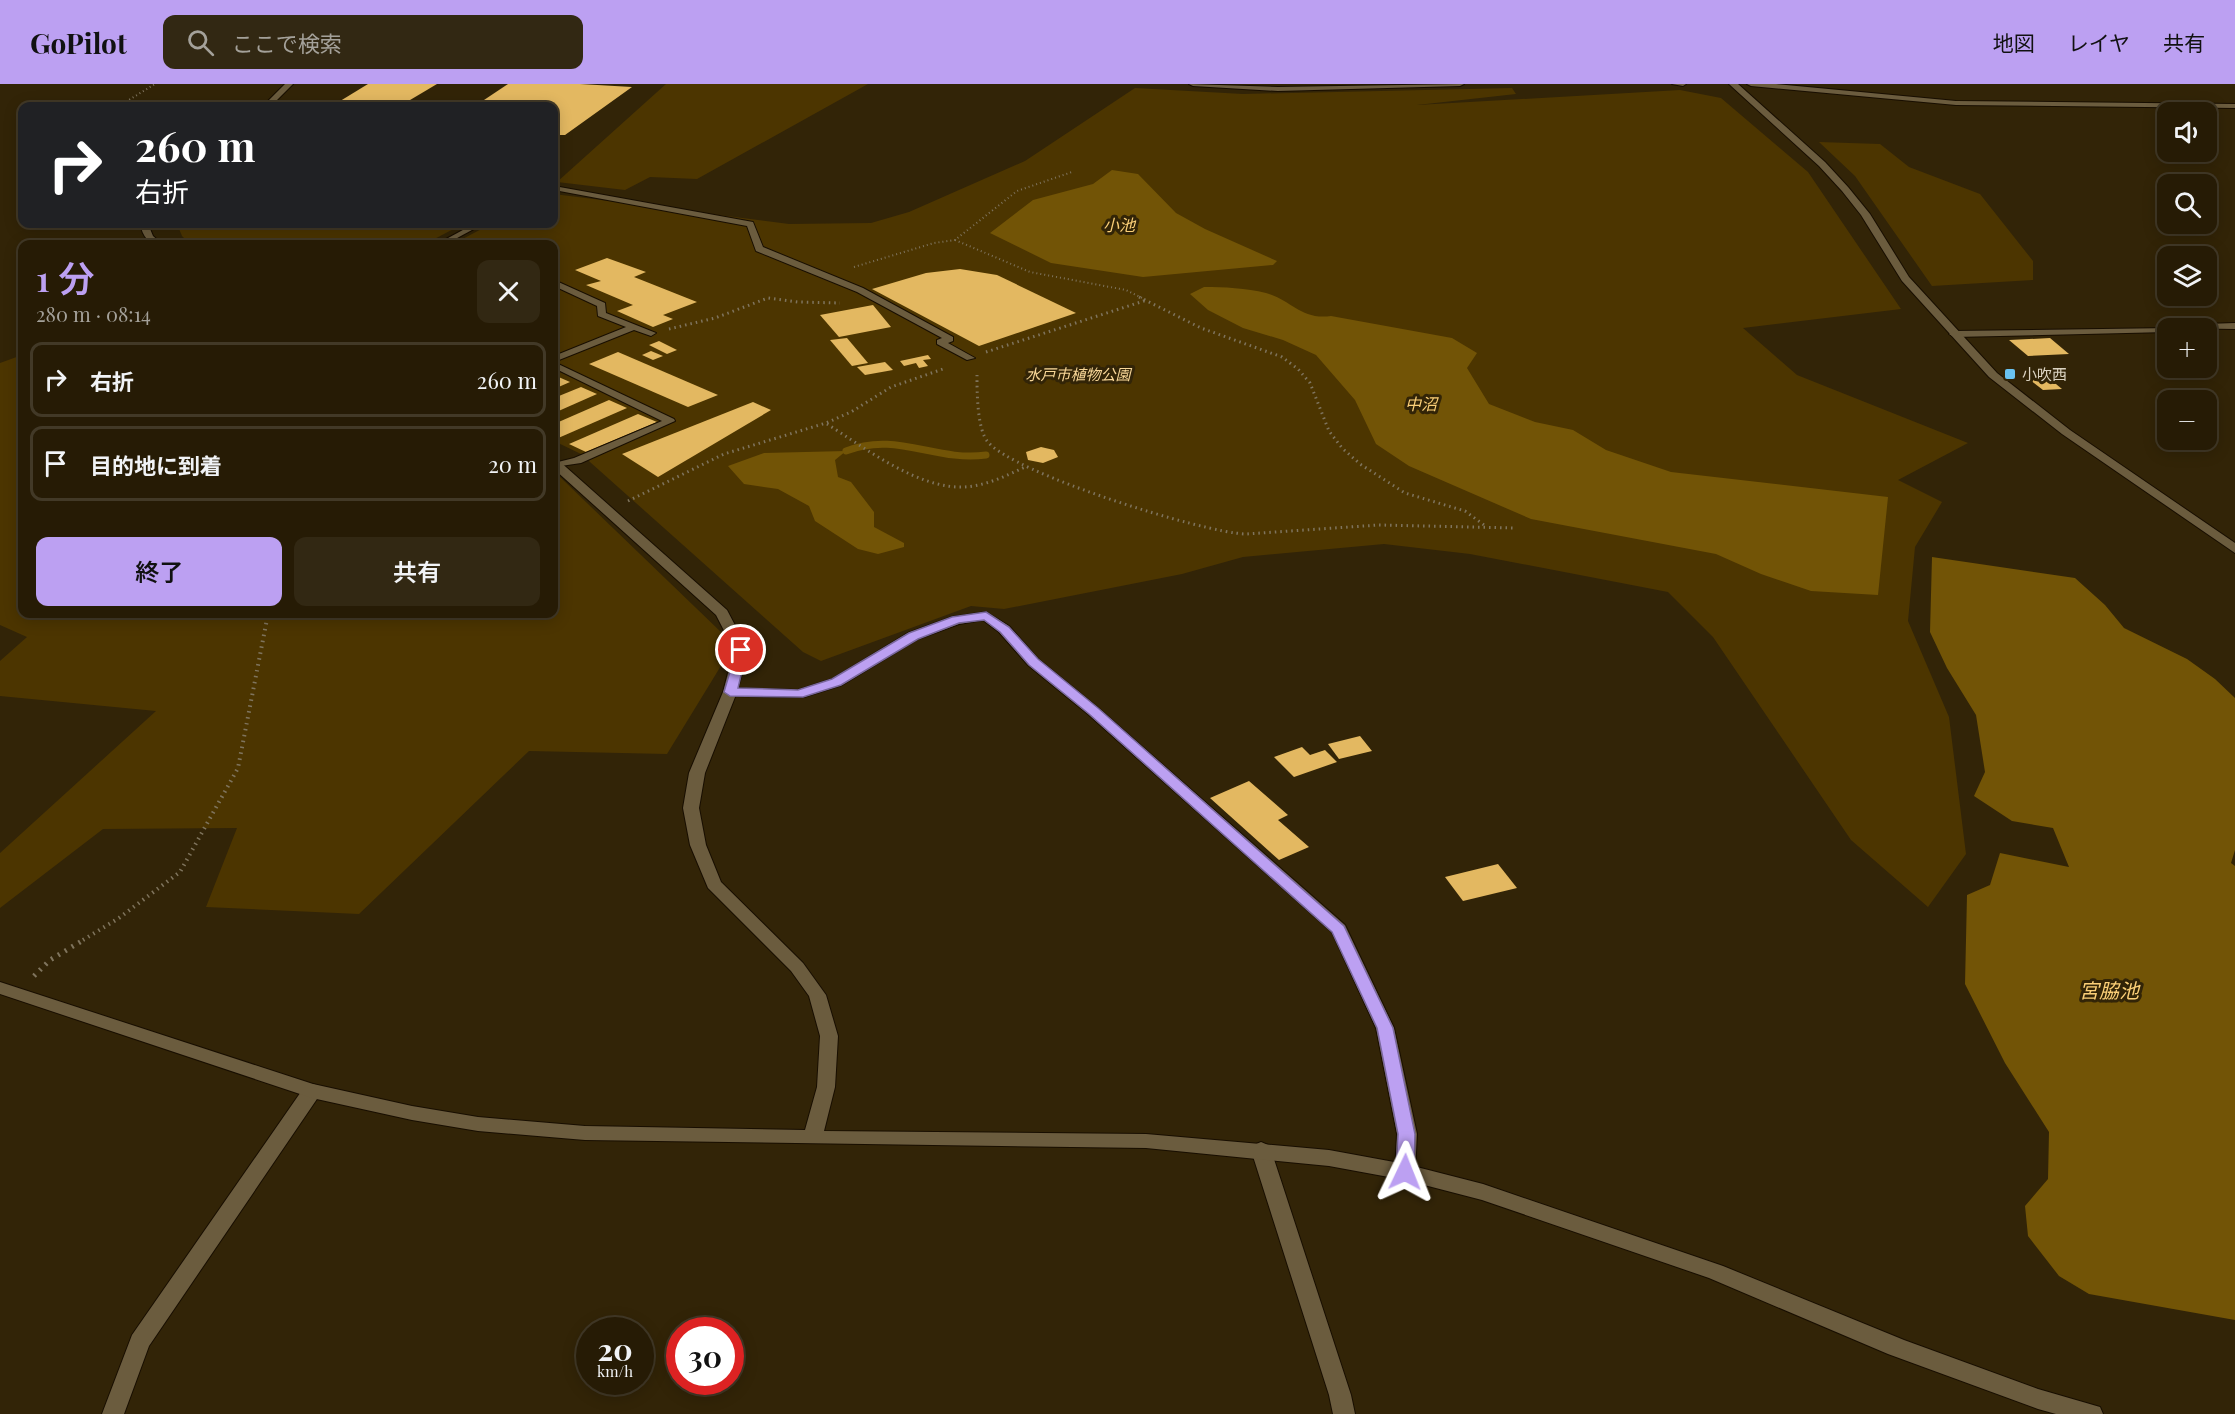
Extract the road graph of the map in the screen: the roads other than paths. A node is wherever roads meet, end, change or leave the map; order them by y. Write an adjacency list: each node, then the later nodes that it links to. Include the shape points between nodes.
1 (290, 84): 8 (street)
2 (1193, 84): 3 (street, via 1278,89)
3 (1460, 84)
4 (1675, 84): 5 (lane)
5 (1683, 84)
6 (1733, 84): 19 (street, via 1845,189 1905,279)
7 (1751, 84): 9 (street, via 1956,103)
8 (271, 102)
9 (2235, 106)
10 (558, 189): 21 (lane, via 750,224 759,249 875,298 950,339 940,342)
11 (471, 228): 12 (lane)
12 (449, 240)
13 (558, 285): 15 (lane, via 602,305 601,314)
14 (2235, 326): 16 (street)
15 (633, 327): 18 (lane); 20 (lane)
16 (2217, 327)
17 (2157, 329): 19 (street)
18 (651, 333)
19 (1954, 334): 25 (street, via 1993,375 2057,426)
20 (558, 357)
21 (970, 358)
22 (558, 367): 23 (lane, via 670,421 578,461)
23 (558, 464)
24 (558, 467): 26 (street, via 722,613 741,650)
25 (2235, 549)
26 (730, 692): 29 (street, via 697,773 691,808 698,845 714,884 797,967 817,995 829,1036 826,1088); 31 (street, via 799,694 837,682 914,636 957,620 986,616 1033,662 1339,930 1385,1028 1407,1134)
27 (8, 991): 28 (street)
28 (312, 1091): 29 (street, via 478,1124 585,1133); 33 (street, via 140,1342)
29 (813, 1138): 30 (street, via 1146,1141)
30 (1261, 1150): 31 (street); 34 (street)
31 (1405, 1172): 32 (street, via 1494,1195 1716,1272)
32 (2040, 1407): 35 (street)
33 (113, 1414)
34 (1344, 1414)
35 (2092, 1414)

